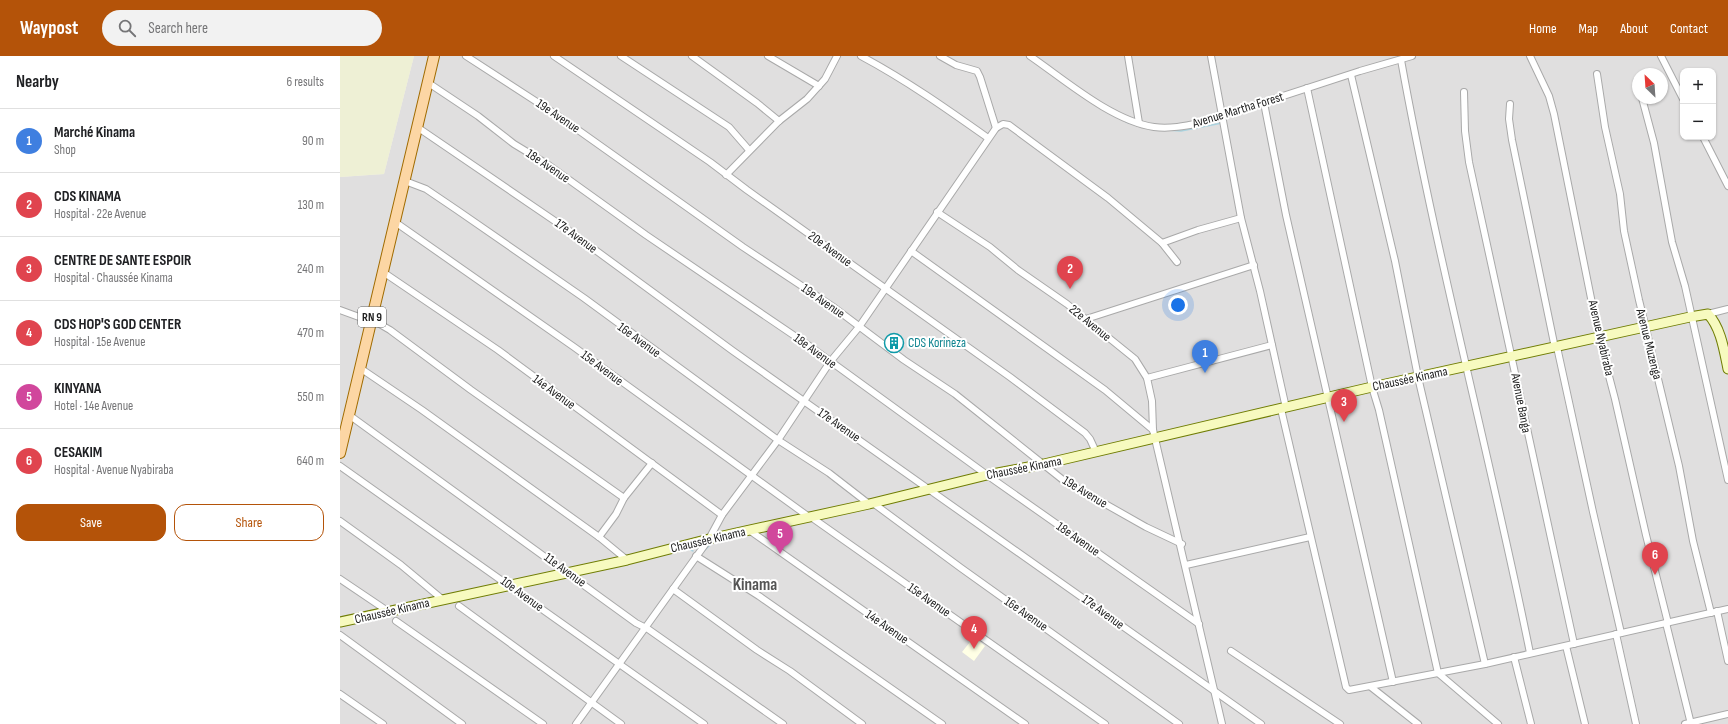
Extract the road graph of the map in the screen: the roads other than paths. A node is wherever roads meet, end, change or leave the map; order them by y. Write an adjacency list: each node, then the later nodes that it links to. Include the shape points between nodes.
1 (434, 56): 19 (main road, RN 9)
2 (466, 56): 53 (street, 19e Avenue, via 557,115 743,247 832,306)
3 (554, 56): 35 (street, 20e Avenue)
4 (621, 56): 34 (street, via 723,123 737,134)
5 (692, 56): 28 (street)
6 (768, 56): 20 (street)
7 (837, 56): 20 (street)
8 (861, 56): 32 (street, via 927,95)
9 (940, 56): 31 (street, via 977,72)
10 (1030, 56): 29 (street, Avenue Martha Forest, via 1110,110)
11 (1128, 56): 29 (street)
12 (1211, 56): 27 (street)
13 (1412, 56): 16 (street, Avenue Martha Forest)
14 (1530, 56): 55 (street, Avenue Nyabiraba, via 1549,96 1554,114)
15 (1661, 56): 23 (street)
16 (1401, 60): 18 (street, Avenue Martha Forest); 60 (street, via 1434,229)
17 (1597, 74): 54 (street, Avenue Muzenga, via 1605,127 1619,188 1624,231)
18 (1351, 75): 21 (street, Avenue Martha Forest); 63 (street, via 1395,261)
19 (427, 82): 30 (main road, RN 9); 59 (street, 18e Avenue)
20 (820, 86): 28 (street)
21 (1307, 88): 24 (street, Avenue Martha Forest); 65 (street)
22 (1464, 92): 58 (street, Avenue Banga, via 1469,162)
23 (1680, 93)
24 (1264, 103): 27 (street, Avenue Martha Forest); 66 (street, via 1286,215)
25 (1510, 104): 57 (street, via 1512,140)
26 (1644, 104): 50 (street)
27 (1221, 117): 29 (street, Avenue Martha Forest, via 1200,124 1174,127 1155,127); 39 (street)
28 (779, 121): 34 (street)
29 (1139, 123)
30 (417, 126): 36 (main road, RN 9); 67 (street, 17e Avenue, via 568,230)
31 (996, 128): 32 (street); 41 (street, via 1003,124 1009,125 1097,189)
32 (988, 138): 38 (street)
33 (1704, 140): 37 (street)
34 (749, 150): 35 (street)
35 (726, 175): 46 (street, 20e Avenue)
36 (405, 181): 40 (main road, RN 9); 72 (street, 16e Avenue, via 426,189 584,298)
37 (1728, 186)
38 (937, 212): 42 (street); 51 (street, 22e Avenue, via 990,247)
39 (1241, 218): 41 (street); 44 (street)
40 (395, 222): 45 (main road, RN 9); 79 (street, 15e Avenue, via 574,347)
41 (1162, 243): 43 (street)
42 (911, 251): 46 (street); 71 (street, via 1105,390)
43 (1177, 262)
44 (1254, 265): 51 (street); 56 (street)
45 (383, 272): 52 (main road, RN 9); 75 (street, 14e Avenue, via 498,350)
46 (885, 288): 53 (street); 73 (street, 20e Avenue, via 1085,434)
47 (1728, 309): 49 (street)
48 (340, 310): 52 (street)
49 (1708, 314): 50 (street, Chaussée Kinama); 62 (street, via 1718,329)
50 (1690, 317): 54 (street, Chaussée Kinama); 80 (street)
51 (1086, 319): 64 (street, 22e Avenue, via 1135,359)
52 (371, 320): 61 (main road, RN 9); 82 (street, via 390,330)
53 (858, 327): 59 (street); 76 (street, 19e Avenue, via 955,394)
54 (1646, 328): 55 (street, Chaussée Kinama); 103 (street, Avenue Muzenga)
55 (1599, 338): 57 (street, Chaussée Kinama); 106 (street, Avenue Nyabiraba, via 1616,399)
56 (1272, 345): 64 (street); 68 (street)
57 (1556, 347): 58 (street, Chaussée Kinama); 109 (street)
58 (1512, 358): 60 (street, Chaussée Kinama); 111 (street, Avenue Banga)
59 (830, 362): 67 (street); 78 (street, 18e Avenue)
60 (1467, 367): 63 (street, Chaussée Kinama); 114 (street)
61 (360, 368): 69 (main road, RN 9); 89 (street)
62 (1728, 369)
63 (1418, 377): 65 (street, Chaussée Kinama); 117 (street)
64 (1147, 378): 71 (street, 22e Avenue)
65 (1372, 387): 66 (street, Chaussée Kinama); 119 (street)
66 (1328, 398): 68 (street, Chaussée Kinama); 120 (street)
67 (805, 401): 72 (street); 81 (street, 17e Avenue)
68 (1284, 409): 71 (street, Chaussée Kinama); 88 (street)
69 (349, 415): 70 (main road, RN 9); 95 (street, 11e Avenue)
70 (343, 426): 74 (main road, RN 9)
71 (1155, 434): 73 (street, Chaussée Kinama); 91 (street, 22e Avenue)
72 (778, 440): 79 (street); 83 (street, 16e Avenue)
73 (1096, 452): 76 (street, Chaussée Kinama)
74 (340, 453)
75 (652, 463): 82 (street); 84 (street, 14e Avenue)
76 (1044, 464): 78 (street, Chaussée Kinama); 91 (street, 19e Avenue, via 1063,480 1146,527)
77 (340, 466): 97 (street, 10e Avenue)
78 (987, 475): 81 (street, Chaussée Kinama); 107 (street, 18e Avenue)
79 (751, 478): 84 (street); 85 (street, 15e Avenue)
80 (1728, 480)
81 (929, 490): 83 (street, Chaussée Kinama); 122 (street, 17e Avenue)
82 (624, 498): 89 (street)
83 (871, 504): 85 (street, Chaussée Kinama); 137 (street, 16e Avenue)
84 (722, 516): 90 (street)
85 (810, 517): 87 (street, Chaussée Kinama); 136 (street, 15e Avenue)
86 (340, 521): 99 (street, via 401,565)
87 (749, 530): 90 (street, Chaussée Kinama); 135 (street, 14e Avenue)
88 (1310, 537): 94 (street); 121 (street, via 1346,687 1348,690)
89 (599, 538): 93 (street)
90 (709, 539): 92 (street); 93 (street, Chaussée Kinama)
91 (1182, 544): 94 (street, 22e Avenue)
92 (698, 556): 98 (street); 134 (street)
93 (627, 560): 95 (street, Chaussée Kinama)
94 (1186, 565): 107 (street, 22e Avenue)
95 (568, 572): 97 (street, Chaussée Kinama); 108 (street, 11e Avenue)
96 (340, 579): 102 (street)
97 (510, 585): 99 (street, Chaussée Kinama); 118 (street, 10e Avenue)
98 (674, 590): 108 (street); 133 (street)
99 (442, 600): 102 (street, Chaussée Kinama)
100 (459, 606): 124 (street)
101 (1728, 609): 103 (street)
102 (389, 612): 105 (street, Chaussée Kinama)
103 (1714, 612): 106 (street); 116 (street, Avenue Muzenga)
104 (396, 621): 128 (street)
105 (340, 622)
106 (1667, 623): 109 (street); 146 (street, Avenue Nyabiraba)
107 (1199, 624): 122 (street, 22e Avenue)
108 (647, 628): 118 (street); 132 (street, 11e Avenue)
109 (1618, 634): 111 (street); 145 (street)
110 (340, 636): 127 (street)
111 (1574, 644): 112 (street)
112 (1566, 646): 114 (street); 144 (street)
113 (1231, 652): 140 (street)
114 (1530, 653): 115 (street)
115 (1514, 657): 117 (street); 143 (street)
116 (1728, 661)
117 (1485, 664): 119 (street)
118 (620, 665): 124 (street); 131 (street, 10e Avenue)
119 (1438, 673): 120 (street); 142 (street)
120 (1393, 682): 121 (street)
121 (1371, 687): 141 (street)
122 (1215, 692): 138 (street, 22e Avenue); 139 (street, 17e Avenue)
123 (340, 694): 126 (street)
124 (593, 704): 129 (street); 130 (street)
125 (1728, 714): 146 (street)
126 (383, 724)
127 (462, 724)
128 (543, 724)
129 (576, 724)
130 (621, 724)
131 (704, 724)
132 (783, 724)
133 (862, 724)
134 (942, 724)
135 (1025, 724)
136 (1105, 724)
137 (1179, 724)
138 (1222, 724)
139 (1261, 724)
140 (1340, 724)
141 (1418, 724)
142 (1498, 724)
143 (1531, 724)
144 (1585, 724)
145 (1636, 724)
146 (1689, 724)

